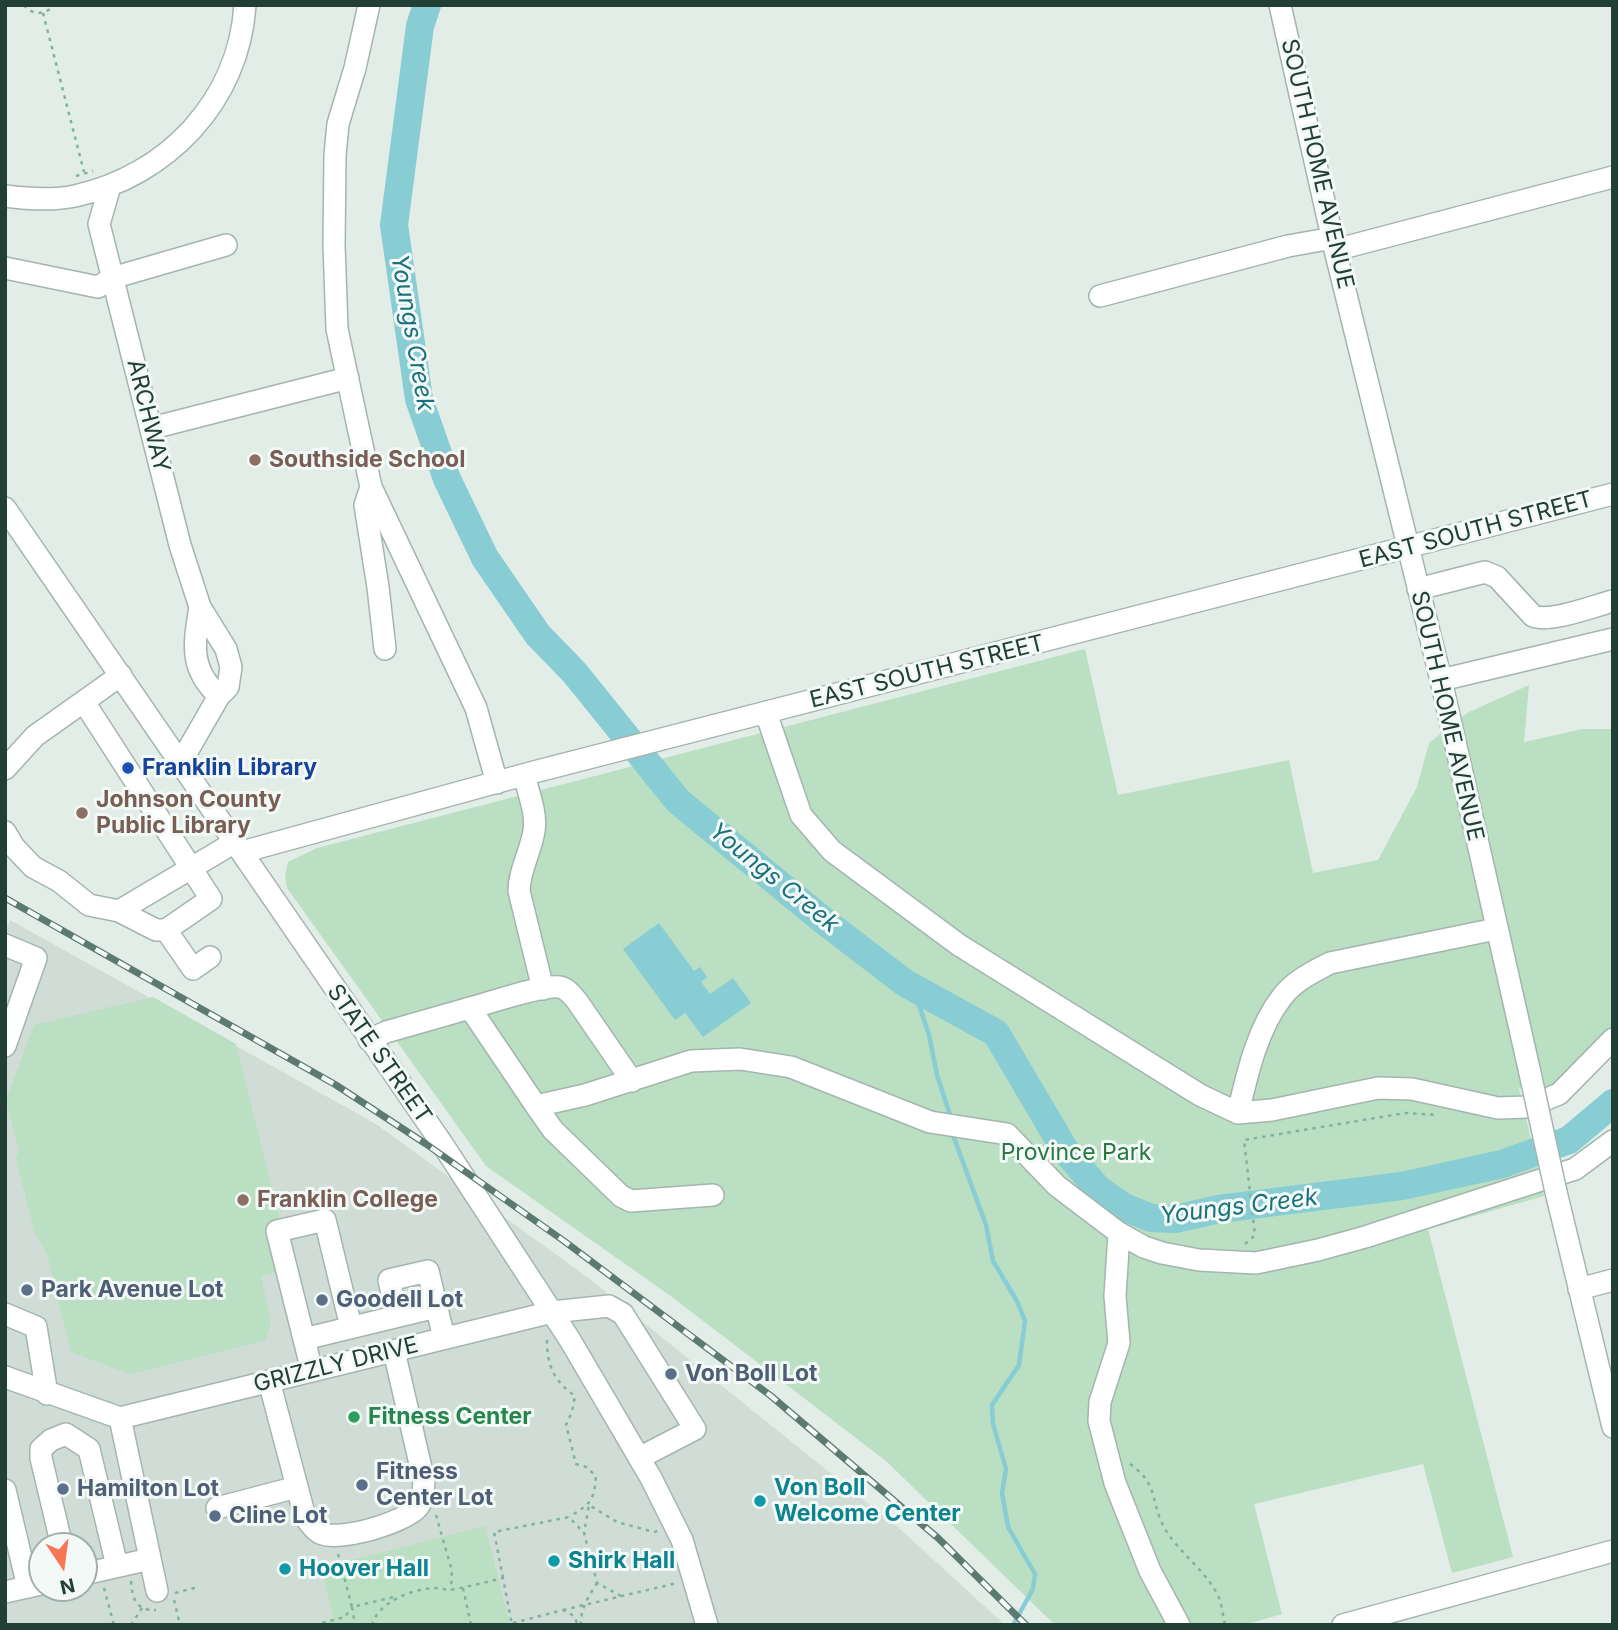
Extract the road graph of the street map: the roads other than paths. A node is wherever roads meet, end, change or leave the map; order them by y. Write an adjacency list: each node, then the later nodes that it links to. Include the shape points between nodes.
1 (244, 5): 5 (street, via 229,74 213,103 169,153)
2 (369, 5): 14 (street, via 336,145 337,329)
3 (1280, 5): 9 (street, SOUTH HOME AVENUE)
4 (1613, 177): 9 (street)
5 (110, 187): 7 (street); 8 (street)
6 (5, 196): 7 (street)
7 (72, 197): 8 (street)
8 (99, 224): 12 (street, ARCHWAY)
9 (1334, 244): 13 (street, via 1288,246); 19 (street, SOUTH HOME AVENUE)
10 (226, 245): 12 (street)
11 (5, 268): 12 (street, via 97,287)
12 (112, 278): 15 (street, ARCHWAY)
13 (1100, 296)
14 (348, 378): 15 (street); 16 (street)
15 (152, 428): 22 (street, ARCHWAY)
16 (371, 487): 24 (street, via 365,505); 33 (street, via 473,700)
17 (1613, 494): 19 (street, EAST SOUTH STREET)
18 (5, 508): 25 (street, STATE STREET)
19 (1408, 548): 20 (street, SOUTH HOME AVENUE); 29 (street, EAST SOUTH STREET)
20 (1418, 589): 21 (street, via 1485,572 1497,577 1538,618); 26 (street, SOUTH HOME AVENUE)
21 (1613, 601)
22 (200, 607): 27 (street, ARCHWAY, via 195,658 201,675); 27 (street, ARCHWAY, via 226,649 231,667 228,687)
23 (1613, 639): 26 (street)
24 (385, 649)
25 (121, 675): 28 (street); 30 (street, STATE STREET)
26 (1441, 680): 38 (street, SOUTH HOME AVENUE)
27 (219, 696): 30 (street, ARCHWAY)
28 (84, 702): 31 (street, via 35,736); 36 (street)
29 (766, 713): 32 (street, EAST SOUTH STREET); 49 (street, via 801,815 832,851 959,945 1200,1095)
30 (181, 762): 35 (street, STATE STREET)
31 (5, 769)
32 (529, 774): 33 (street, EAST SOUTH STREET); 42 (street, via 535,821 519,891)
33 (497, 783): 35 (street, EAST SOUTH STREET)
34 (5, 832): 37 (street, via 33,867 89,905)
35 (238, 847): 36 (street, EAST SOUTH STREET); 45 (street, STATE STREET)
36 (191, 867): 37 (street, EAST SOUTH STREET); 39 (street, via 211,899)
37 (119, 911): 39 (street, via 156,930)
38 (1496, 929): 49 (street, via 1330,963 1306,975 1282,996 1265,1026); 54 (street, SOUTH HOME AVENUE, bridge)
39 (166, 930): 41 (street, via 192,969)
40 (5, 946): 46 (street, via 36,958)
41 (210, 957)
42 (543, 989): 43 (street); 47 (street, via 566,989)
43 (470, 1008): 45 (street); 48 (street)
44 (1613, 1039): 49 (street, via 1559,1094 1527,1107 1498,1108 1412,1089 1378,1088)
45 (369, 1040): 58 (street, STATE STREET, via 474,1192)
46 (5, 1046)
47 (632, 1081): 48 (street); 52 (street, via 675,1064 740,1059 791,1068 930,1122 1007,1134 1057,1186)
48 (536, 1106): 51 (street, via 553,1130 621,1196 631,1201)
49 (1238, 1113)
50 (1613, 1140): 52 (street, via 1575,1169 1342,1244 1256,1263 1162,1253)
51 (713, 1195)
52 (1119, 1233): 84 (street, via 1115,1296 1119,1343 1100,1402 1099,1421 1115,1483 1150,1571)
53 (1613, 1280): 54 (street)
54 (1578, 1289): 68 (street, SOUTH HOME AVENUE)
55 (436, 1307): 57 (street); 57 (street, via 428,1271 388,1280); 60 (street)
56 (5, 1314): 66 (street, via 36,1326)
57 (397, 1316): 59 (street)
58 (549, 1322): 60 (street, GRIZZLY DRIVE); 69 (street, STATE STREET); 69 (street, GRIZZLY DRIVE, via 609,1306 623,1314 695,1429)
59 (351, 1327): 61 (street); 61 (street, via 325,1220 277,1231)
60 (443, 1338): 62 (street, GRIZZLY DRIVE)
61 (304, 1339): 63 (street)
62 (394, 1351): 63 (street, GRIZZLY DRIVE); 70 (street, via 424,1481 417,1508 362,1532 318,1533 305,1517)
63 (312, 1371): 65 (street, GRIZZLY DRIVE)
64 (5, 1377): 66 (street)
65 (269, 1381): 67 (street, GRIZZLY DRIVE); 70 (street)
66 (47, 1394): 67 (street)
67 (120, 1419): 75 (street)
68 (1613, 1427)
69 (639, 1458): 83 (street, STATE STREET, via 682,1540)
70 (297, 1487): 72 (street)
71 (5, 1490): 76 (street)
72 (217, 1508)
73 (59, 1532): 77 (street, via 41,1449 66,1434 89,1449)
74 (1613, 1551): 82 (street)
75 (150, 1559): 77 (street); 80 (street)
76 (28, 1563)
77 (117, 1566): 78 (street)
78 (98, 1571)
79 (28, 1587): 81 (street)
80 (157, 1591)
81 (5, 1592)
82 (1392, 1618): 85 (street)
83 (707, 1625)
84 (1180, 1625)
85 (1343, 1625)

